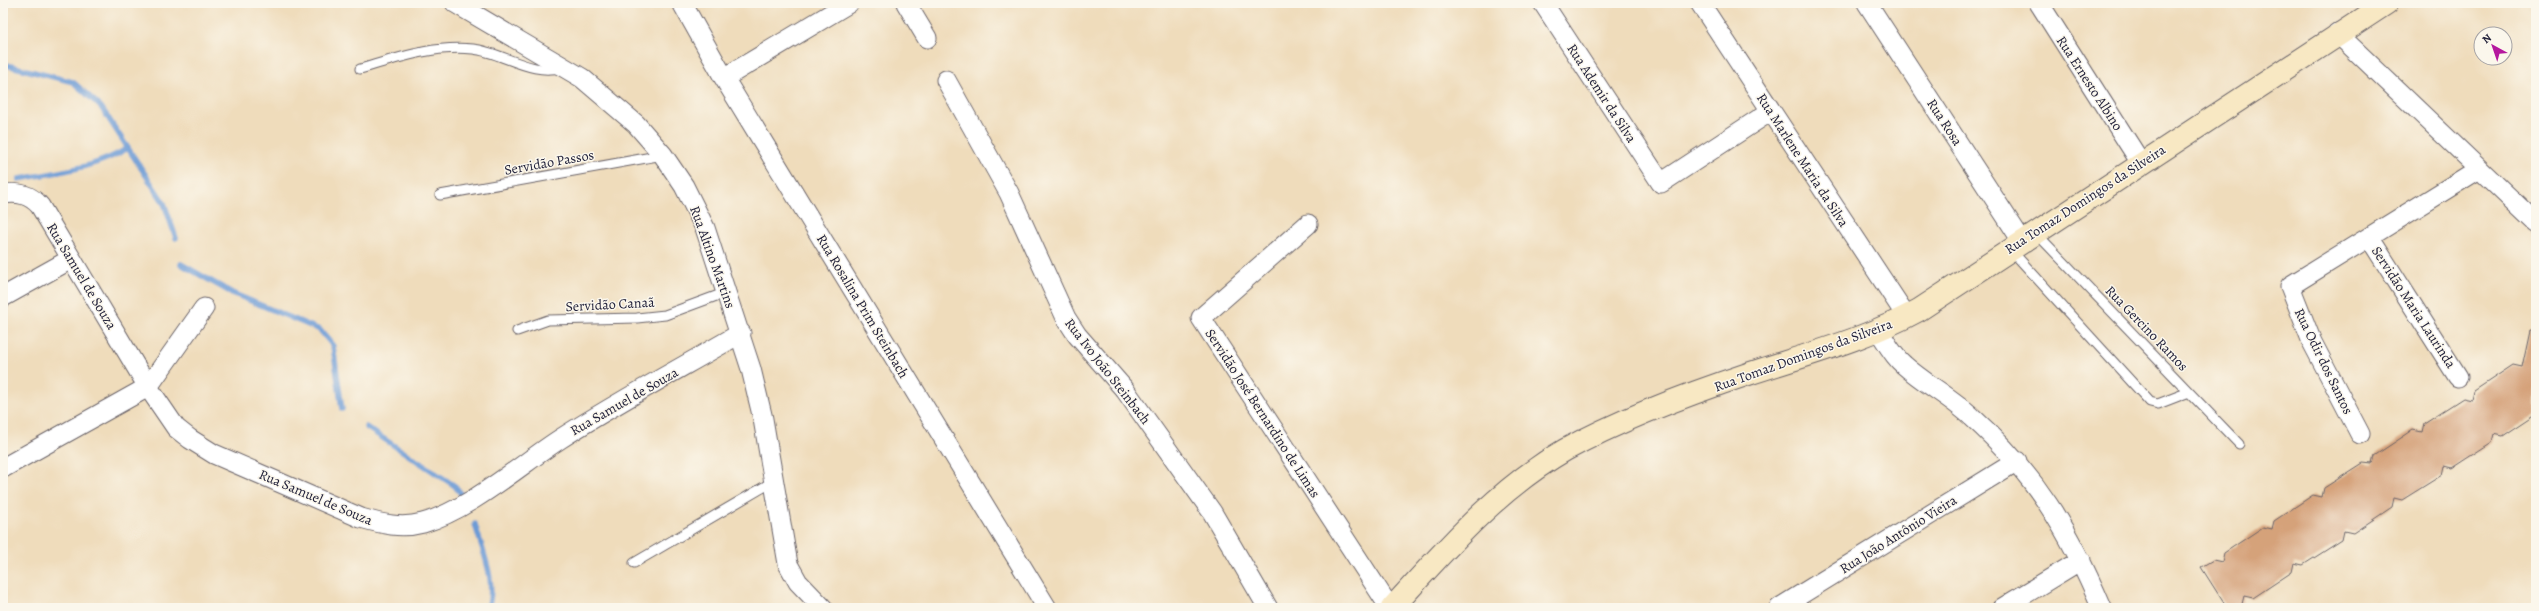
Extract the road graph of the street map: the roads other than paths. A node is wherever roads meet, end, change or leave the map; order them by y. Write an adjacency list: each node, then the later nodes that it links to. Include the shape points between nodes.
1 (455, 3): 12 (street, Rua Altino Martins)
2 (682, 3): 14 (street, Rua Rosalina Prim Steinbach)
3 (849, 3): 14 (street)
4 (906, 3): 11 (street)
5 (1543, 3): 16 (street, Rua Ademir da Silva, via 1661,183)
6 (1700, 3): 16 (street, Rua Marlene Maria da Silva)
7 (1868, 3): 25 (street, Rua Rosa)
8 (2039, 3): 18 (street, Rua Ernesto Albino)
9 (2387, 3): 10 (main road, Rua Tomaz Domingos da Silveira)
10 (2337, 33): 18 (main road, Rua Tomaz Domingos da Silveira); 19 (street)
11 (927, 38)
12 (564, 66): 13 (lane, via 548,71 536,70 494,53 441,48 415,52); 17 (street, Rua Altino Martins, via 616,105)
13 (360, 69)
14 (724, 78): 45 (street, Rua Rosalina Prim Steinbach)
15 (946, 80): 46 (street, Rua Ivo João Steinbach, via 1016,206 1066,318 1125,390 1212,512)
16 (1771, 111): 30 (street, Rua Marlene Maria da Silva)
17 (663, 155): 21 (lane, Servidão Passos); 27 (street, Rua Altino Martins, via 697,209)
18 (2141, 162): 25 (main road, Rua Tomaz Domingos da Silveira)
19 (2479, 169): 22 (street); 24 (street)
20 (3, 194): 26 (street, Rua Samuel de Souza, via 33,197)
21 (440, 195)
22 (2536, 223)
23 (1308, 224): 47 (street, Servidão José Bernardino de Limas, via 1201,318)
24 (2370, 237): 34 (street, Servidão Maria Laurinda); 37 (street, Rua Odir dos Santos, via 2290,286 2312,342)
25 (2023, 241): 30 (main road, Rua Tomaz Domingos da Silveira); 36 (lane, Rua Gercino Ramos); 36 (lane, via 2150,402 2158,404)
26 (71, 259): 28 (street); 35 (street, Rua Samuel de Souza)
27 (727, 292): 31 (lane, Servidão Canaã, via 664,315 548,320); 33 (street, Rua Altino Martins)
28 (3, 297)
29 (204, 308): 35 (street)
30 (1907, 317): 32 (main road, Rua Tomaz Domingos da Silveira)
31 (517, 331)
32 (1879, 331): 39 (street, via 1903,365 1966,412); 47 (main road, Rua Tomaz Domingos da Silveira, via 1673,402 1565,451 1527,474 1495,500)
33 (741, 333): 35 (street, Rua Samuel de Souza, via 567,435 449,512 423,523 401,527 361,518 214,454 176,428); 41 (street, Rua Altino Martins, via 763,419)
34 (2458, 377)
35 (148, 387): 40 (street)
36 (2189, 392): 38 (lane, Rua Gercino Ramos)
37 (2360, 434)
38 (2239, 444)
39 (2017, 461): 42 (street, via 2046,497); 48 (street, Rua João Antônio Vieira)
40 (3, 468)
41 (774, 481): 43 (lane); 44 (street, Rua Altino Martins, via 788,564 798,582)
42 (2081, 560): 49 (street); 50 (street)
43 (634, 563)
44 (823, 608)
45 (1046, 608)
46 (1268, 608)
47 (1391, 608)
48 (1779, 608)
49 (2002, 608)
50 (2102, 608)

